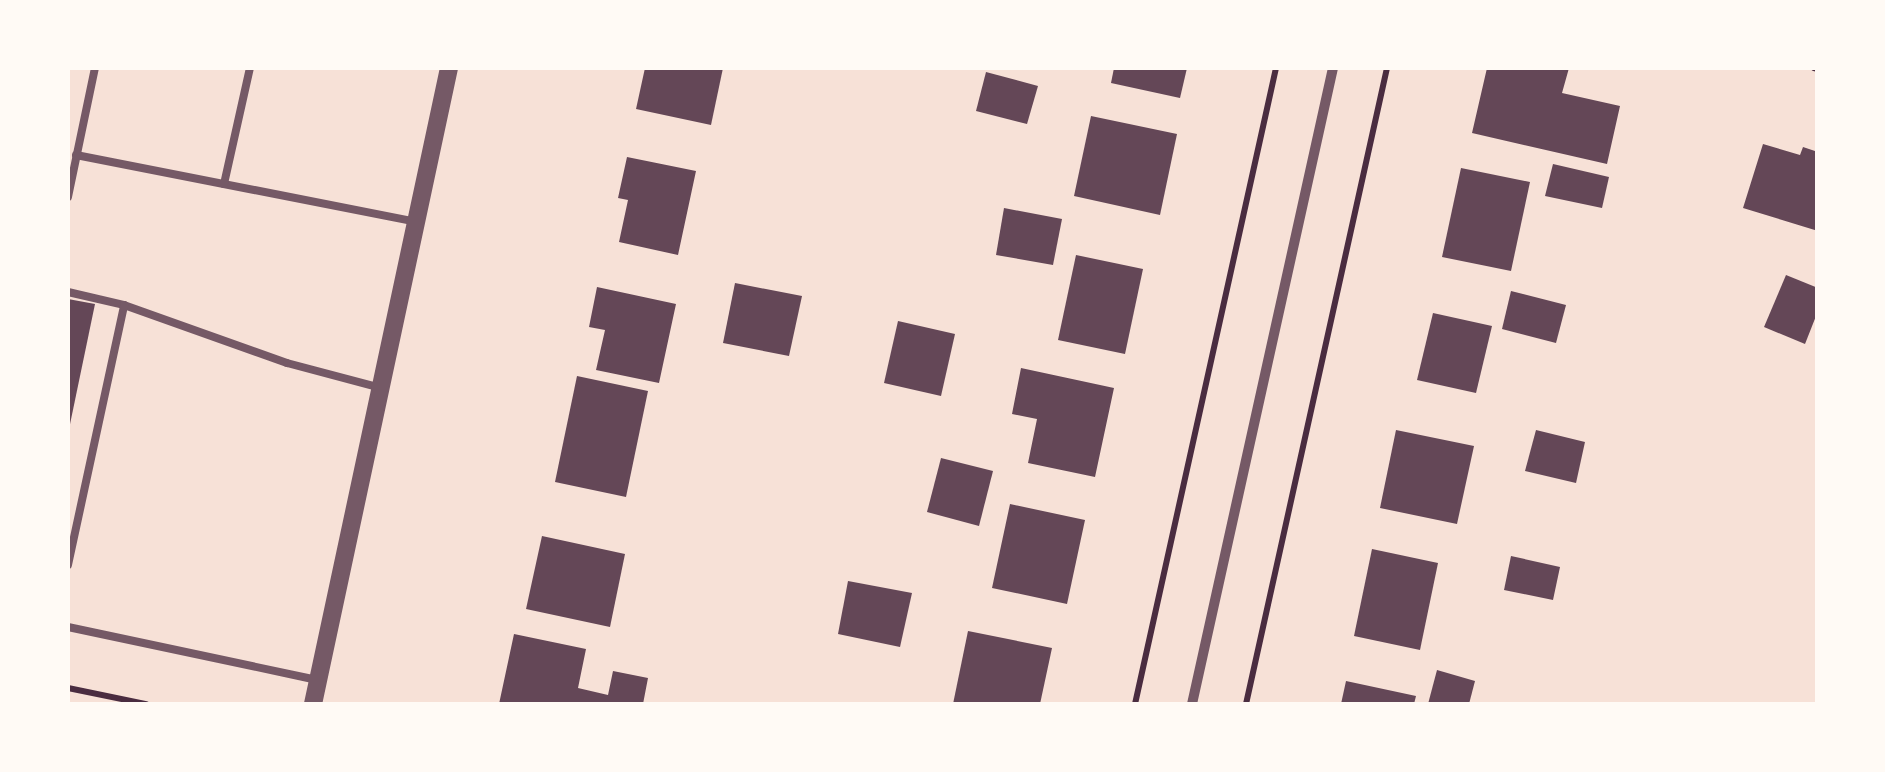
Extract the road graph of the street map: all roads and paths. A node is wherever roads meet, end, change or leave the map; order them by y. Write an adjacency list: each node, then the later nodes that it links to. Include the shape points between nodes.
1 (95, 68): 7 (lane)
2 (250, 68): 8 (lane)
3 (449, 68): 10 (street)
4 (1276, 68): 20 (path)
5 (1333, 68): 21 (street)
6 (1387, 68): 22 (path)
7 (76, 156): 8 (lane); 9 (lane)
8 (224, 184): 10 (lane)
9 (68, 197)
10 (416, 222): 13 (street)
11 (68, 292): 12 (lane)
12 (124, 305): 13 (lane, via 286,363); 14 (lane)
13 (380, 388): 16 (street)
14 (68, 565)
15 (68, 627): 16 (lane)
16 (318, 680): 19 (street)
17 (68, 688): 18 (path)
18 (146, 704)
19 (313, 704)
20 (1135, 704)
21 (1192, 704)
22 (1246, 704)

